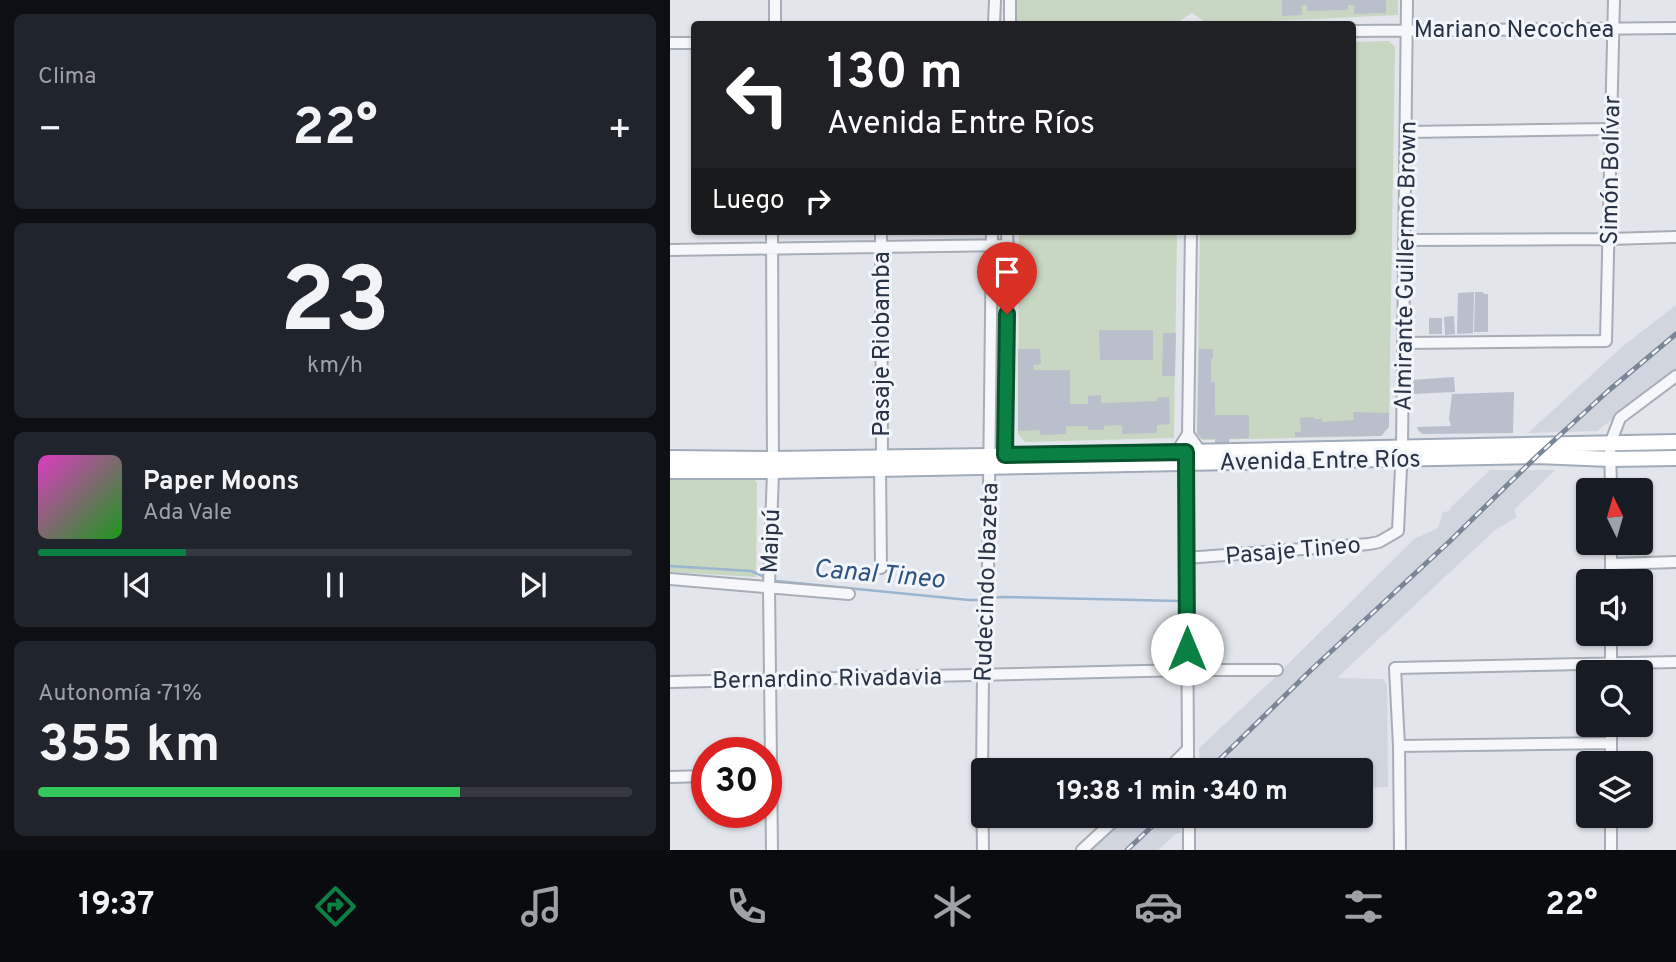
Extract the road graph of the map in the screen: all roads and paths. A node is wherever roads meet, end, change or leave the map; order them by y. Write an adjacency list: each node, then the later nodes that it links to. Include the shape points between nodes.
1 (775, 0): 6 (street)
2 (995, 0): 7 (street)
3 (1010, 0): 8 (street)
4 (1407, 0): 11 (street, Almirante Guillermo Brown)
5 (1614, 0): 10 (street, Simón Bolívar)
6 (775, 21)
7 (994, 21)
8 (1010, 21)
9 (1676, 28): 10 (street, Mariano Necochea)
10 (1614, 29): 11 (street, Mariano Necochea); 15 (street, Simón Bolívar)
11 (1406, 30): 12 (street, Mariano Necochea); 16 (street, Almirante Guillermo Brown)
12 (1356, 31)
13 (670, 43): 14 (street)
14 (691, 43)
15 (1611, 129): 16 (street); 23 (street, Simón Bolívar)
16 (1407, 132): 24 (street, Almirante Guillermo Brown)
17 (772, 235): 28 (street, Maipú)
18 (881, 235): 27 (street, Pasaje Riobamba)
19 (992, 235): 25 (street, Rudecindo Ibazeta)
20 (1007, 235): 26 (street, Rudecindo Ibazeta)
21 (1191, 235): 32 (street)
22 (1676, 237): 23 (street)
23 (1609, 239): 24 (street); 30 (street, Simón Bolívar, via 1606,341)
24 (1405, 240): 30 (street, Almirante Guillermo Brown)
25 (992, 245): 26 (street); 27 (street); 42 (street, Rudecindo Ibazeta)
26 (1008, 245): 43 (street, Rudecindo Ibazeta)
27 (881, 246): 28 (street); 44 (street, Pasaje Riobamba)
28 (772, 248): 29 (street); 45 (street, Maipú)
29 (670, 250)
30 (1404, 343): 37 (street, Almirante Guillermo Brown)
31 (1676, 376): 34 (street, via 1620,418)
32 (1188, 434): 35 (street); 38 (street, via 1179,448)
33 (1676, 442): 34 (main road, Avenida Entre Ríos)
34 (1610, 444): 36 (main road, Avenida Entre Ríos); 41 (street)
35 (1203, 451): 37 (main road, Avenida Entre Ríos); 38 (main road, Avenida Entre Ríos)
36 (1523, 451): 37 (main road, Avenida Entre Ríos); 41 (main road, Avenida Entre Ríos)
37 (1402, 453): 38 (main road, Avenida Entre Ríos); 48 (street, Almirante Guillermo Brown)
38 (1181, 455): 43 (main road, Avenida Entre Ríos); 50 (street)
39 (670, 458): 45 (main road, Avenida Entre Ríos)
40 (1676, 458): 41 (main road, Avenida Entre Ríos)
41 (1610, 459): 47 (street)
42 (989, 461): 43 (main road, Avenida Entre Ríos); 44 (main road, Avenida Entre Ríos); 63 (street, Rudecindo Ibazeta)
43 (1005, 461)
44 (881, 462): 45 (main road, Avenida Entre Ríos); 53 (street, Pasaje Riobamba)
45 (772, 465): 46 (main road, Avenida Entre Ríos); 56 (street, Maipú)
46 (670, 471)
47 (1611, 478)
48 (1397, 531): 50 (street, Pasaje Tineo, via 1369,544)
49 (1612, 555): 52 (street)
50 (1186, 558): 61 (street)
51 (1676, 562): 52 (street)
52 (1612, 564): 54 (street)
53 (881, 568)
54 (1612, 569)
55 (670, 579): 56 (street)
56 (769, 586): 57 (street); 64 (street, Maipú)
57 (849, 594)
58 (1676, 662): 59 (street)
59 (1653, 664)
60 (1576, 667): 69 (street, via 1395,668)
61 (1187, 670): 62 (street, Bernardino Rivadavia); 63 (street, Bernardino Rivadavia); 70 (street)
62 (1277, 670)
63 (983, 674): 64 (street, Bernardino Rivadavia); 72 (street, Rudecindo Ibazeta)
64 (771, 681): 65 (street, Bernardino Rivadavia); 66 (street, Maipú)
65 (670, 682)
66 (770, 737)
67 (1611, 737): 68 (street)
68 (1611, 743): 69 (street); 71 (street)
69 (1399, 746): 86 (street)
70 (1188, 748): 73 (street); 74 (street)
71 (1611, 751)
72 (982, 758)
73 (1178, 758)
74 (1188, 758)
75 (691, 776): 76 (street)
76 (670, 777)
77 (771, 828): 82 (street, Maipú)
78 (983, 828): 83 (street, Rudecindo Ibazeta)
79 (1106, 828): 84 (street)
80 (1189, 828): 85 (street)
81 (1611, 828): 87 (street)
82 (772, 850)
83 (983, 850)
84 (1082, 850)
85 (1189, 850)
86 (1400, 850)
87 (1611, 850)

